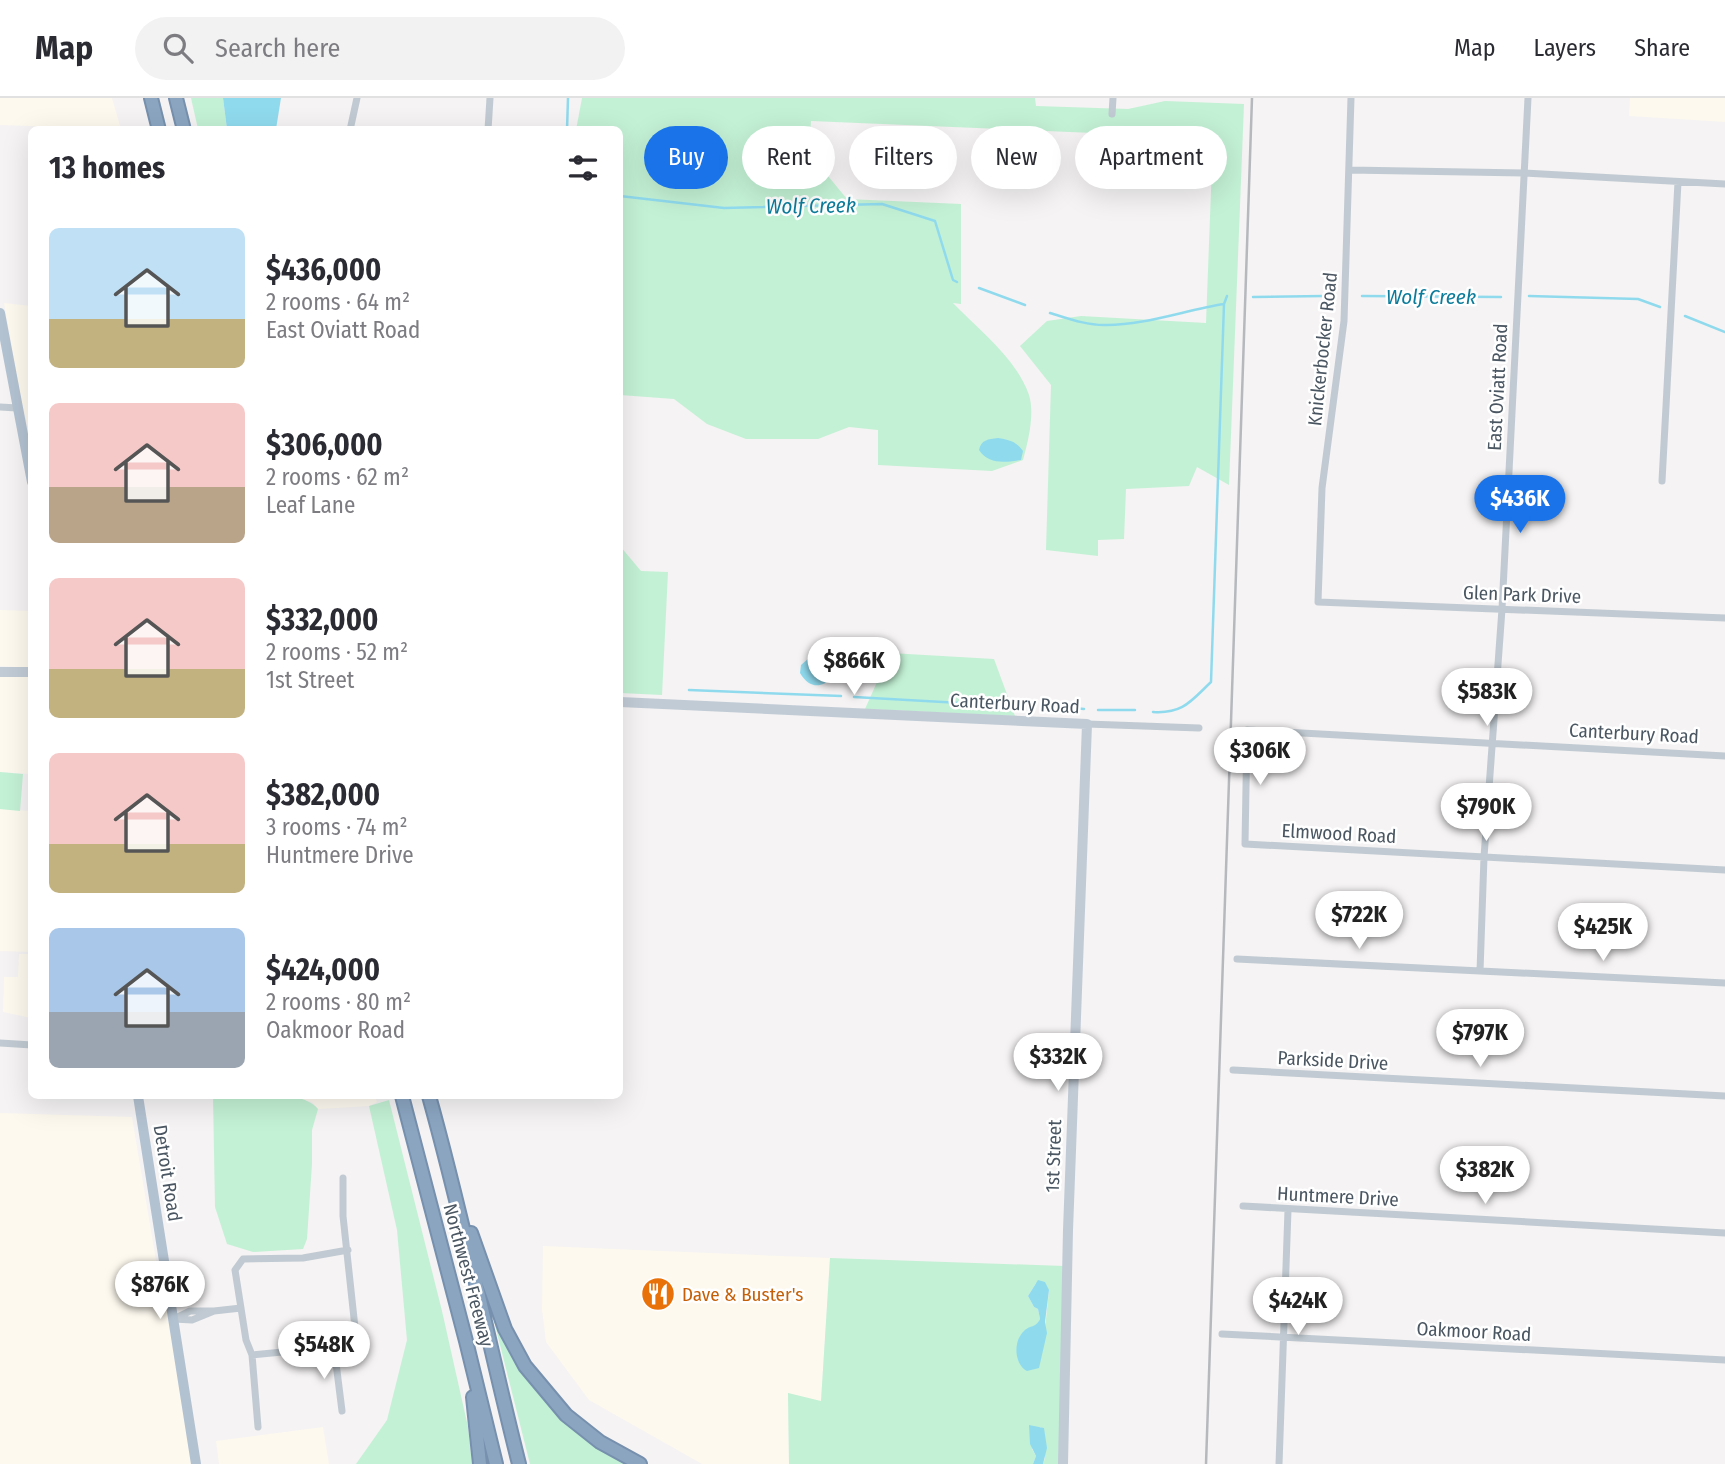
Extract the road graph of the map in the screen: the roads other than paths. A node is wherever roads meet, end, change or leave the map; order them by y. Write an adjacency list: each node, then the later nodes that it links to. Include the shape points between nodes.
1 (151, 98): 9 (highway)
2 (176, 98): 10 (highway)
3 (357, 98): 11 (street)
4 (489, 98): 12 (street)
5 (1113, 98): 8 (street)
6 (1351, 98): 13 (street, Knickerbocker Road)
7 (1528, 98): 14 (street, East Oviatt Road)
8 (1112, 114)
9 (158, 126)
10 (183, 126)
11 (351, 126)
12 (488, 126)
13 (1349, 170): 14 (street); 22 (street, Knickerbocker Road, via 1344,321 1322,488)
14 (1524, 173): 15 (street); 23 (street, East Oviatt Road)
15 (1678, 182): 16 (street); 21 (street)
16 (1725, 184)
17 (0, 313): 19 (main road)
18 (0, 407): 19 (street)
19 (17, 408): 20 (main road)
20 (28, 462)
21 (1662, 481)
22 (1318, 602): 23 (street, Glen Park Drive)
23 (1502, 609): 24 (street, Glen Park Drive); 30 (street, East Oviatt Road)
24 (1725, 618)
25 (0, 672): 26 (street)
26 (28, 672)
27 (623, 702): 28 (street, Canterbury Road)
28 (1087, 724): 29 (street, Canterbury Road); 66 (street, 1st Street)
29 (1199, 728)
30 (1492, 743): 31 (street, Canterbury Road); 32 (street, Canterbury Road, via 1247,730); 33 (street, East Oviatt Road)
31 (1725, 756)
32 (1245, 844): 33 (street, Elmwood Road)
33 (1485, 857): 34 (street, Elmwood Road); 36 (street, East Oviatt Road)
34 (1725, 870)
35 (1237, 959): 36 (street)
36 (1480, 971): 37 (street)
37 (1725, 983)
38 (0, 1043): 39 (street)
39 (28, 1045)
40 (1233, 1070): 41 (street, Parkside Drive)
41 (1725, 1096)
42 (138, 1099): 52 (main road, Detroit Road)
43 (403, 1099): 55 (highway, Northwest Freeway)
44 (430, 1099): 46 (highway, Northwest Freeway)
45 (343, 1178): 50 (street)
46 (454, 1185): 64 (highway, Northwest Freeway); 65 (highway, via 505,1329 525,1366 566,1415 600,1443)
47 (1242, 1206): 48 (street, Huntmere Drive)
48 (1288, 1210): 49 (street, Huntmere Drive); 54 (street)
49 (1725, 1233)
50 (348, 1250): 51 (street, via 303,1258 243,1259 235,1270); 56 (street, via 356,1337)
51 (241, 1308): 52 (street, via 191,1311); 57 (street)
52 (174, 1319): 61 (main road, Detroit Road)
53 (1222, 1334): 54 (street, Oakmoor Road)
54 (1284, 1337): 58 (street, Oakmoor Road); 67 (street)
55 (466, 1341): 62 (highway); 63 (highway, Northwest Freeway)
56 (334, 1347): 57 (street); 59 (street)
57 (252, 1355): 60 (street)
58 (1725, 1360)
59 (342, 1411)
60 (258, 1427)
61 (196, 1464)
62 (480, 1464)
63 (496, 1464)
64 (519, 1464)
65 (640, 1464)
66 (1062, 1464)
67 (1279, 1464)

